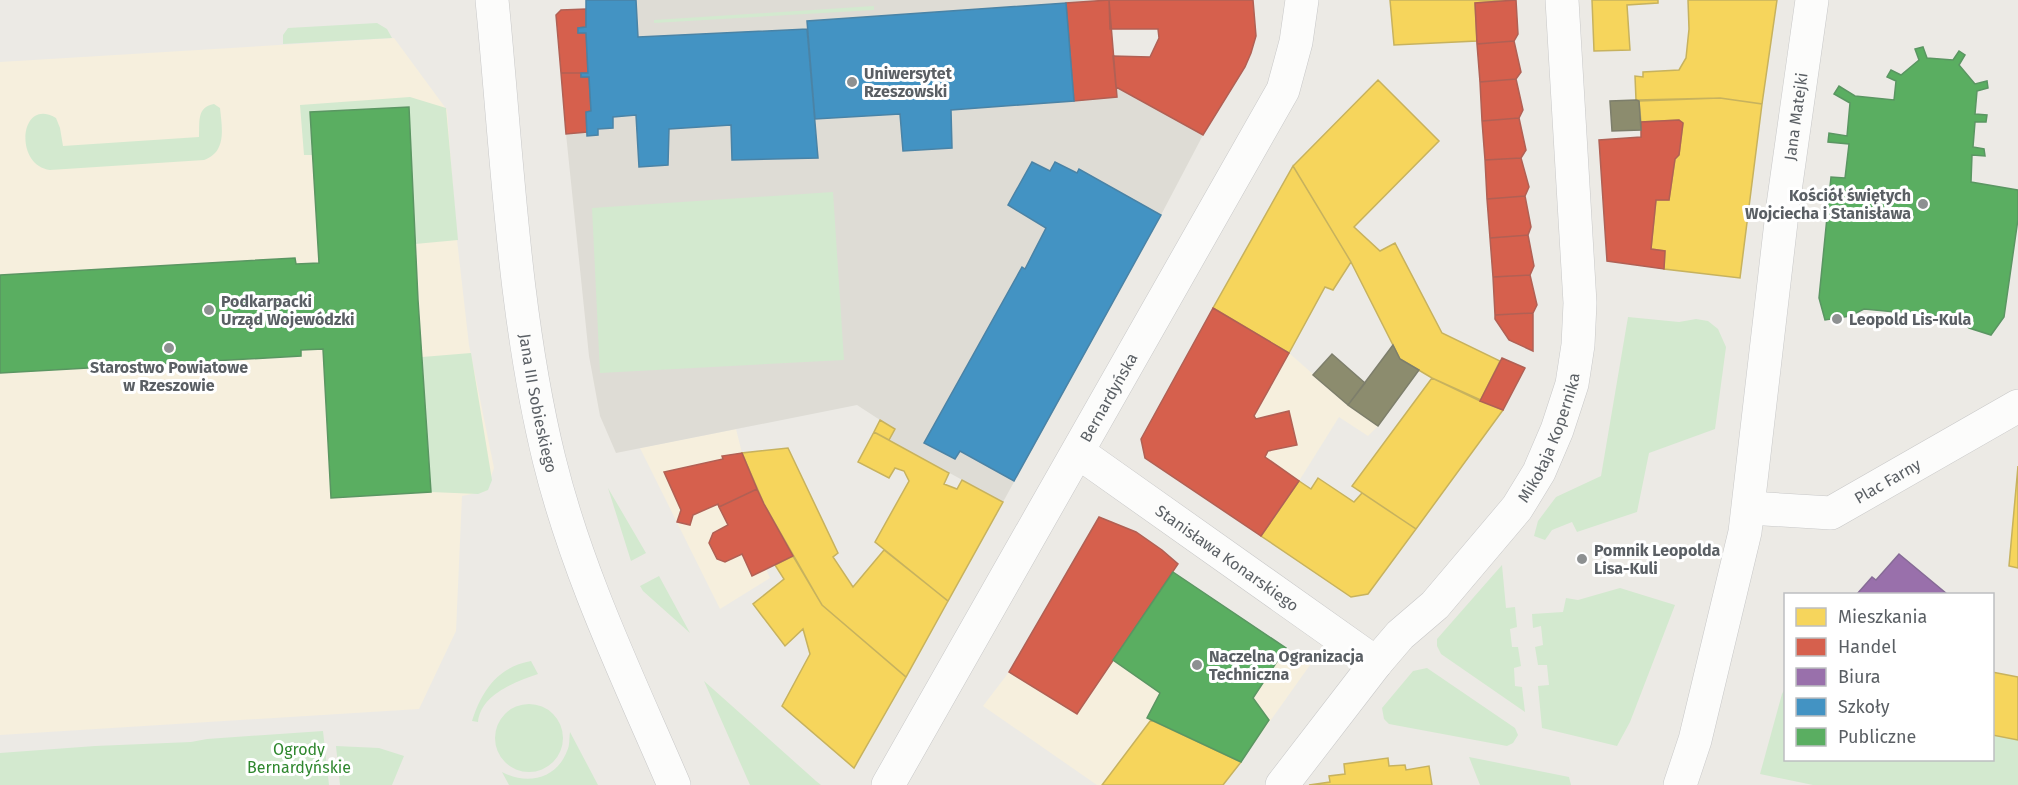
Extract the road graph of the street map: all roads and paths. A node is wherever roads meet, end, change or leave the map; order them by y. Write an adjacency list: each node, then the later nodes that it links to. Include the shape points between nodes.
1 (492, 0): 9 (street, Jana III Sobieskiego, via 518,268 532,379 549,458 589,587)
2 (1302, 0): 6 (street, Bernardyńska, via 1296,42 1282,90)
3 (1562, 0): 8 (street, Mikołaja Kopernika, via 1580,302 1572,384 1539,472 1517,508 1435,605 1400,635)
4 (1811, 7): 7 (street, Jana Matejki, via 1783,205)
5 (2016, 407): 7 (street, Plac Farny, via 1831,513)
6 (1078, 452): 8 (street, Stanisława Konarskiego); 10 (street, Bernardyńska)
7 (1749, 507): 12 (street, via 1695,740)
8 (1376, 663): 11 (street, Mikołaja Kopernika)
9 (674, 785)
10 (888, 785)
11 (1282, 785)
12 (1680, 785)

